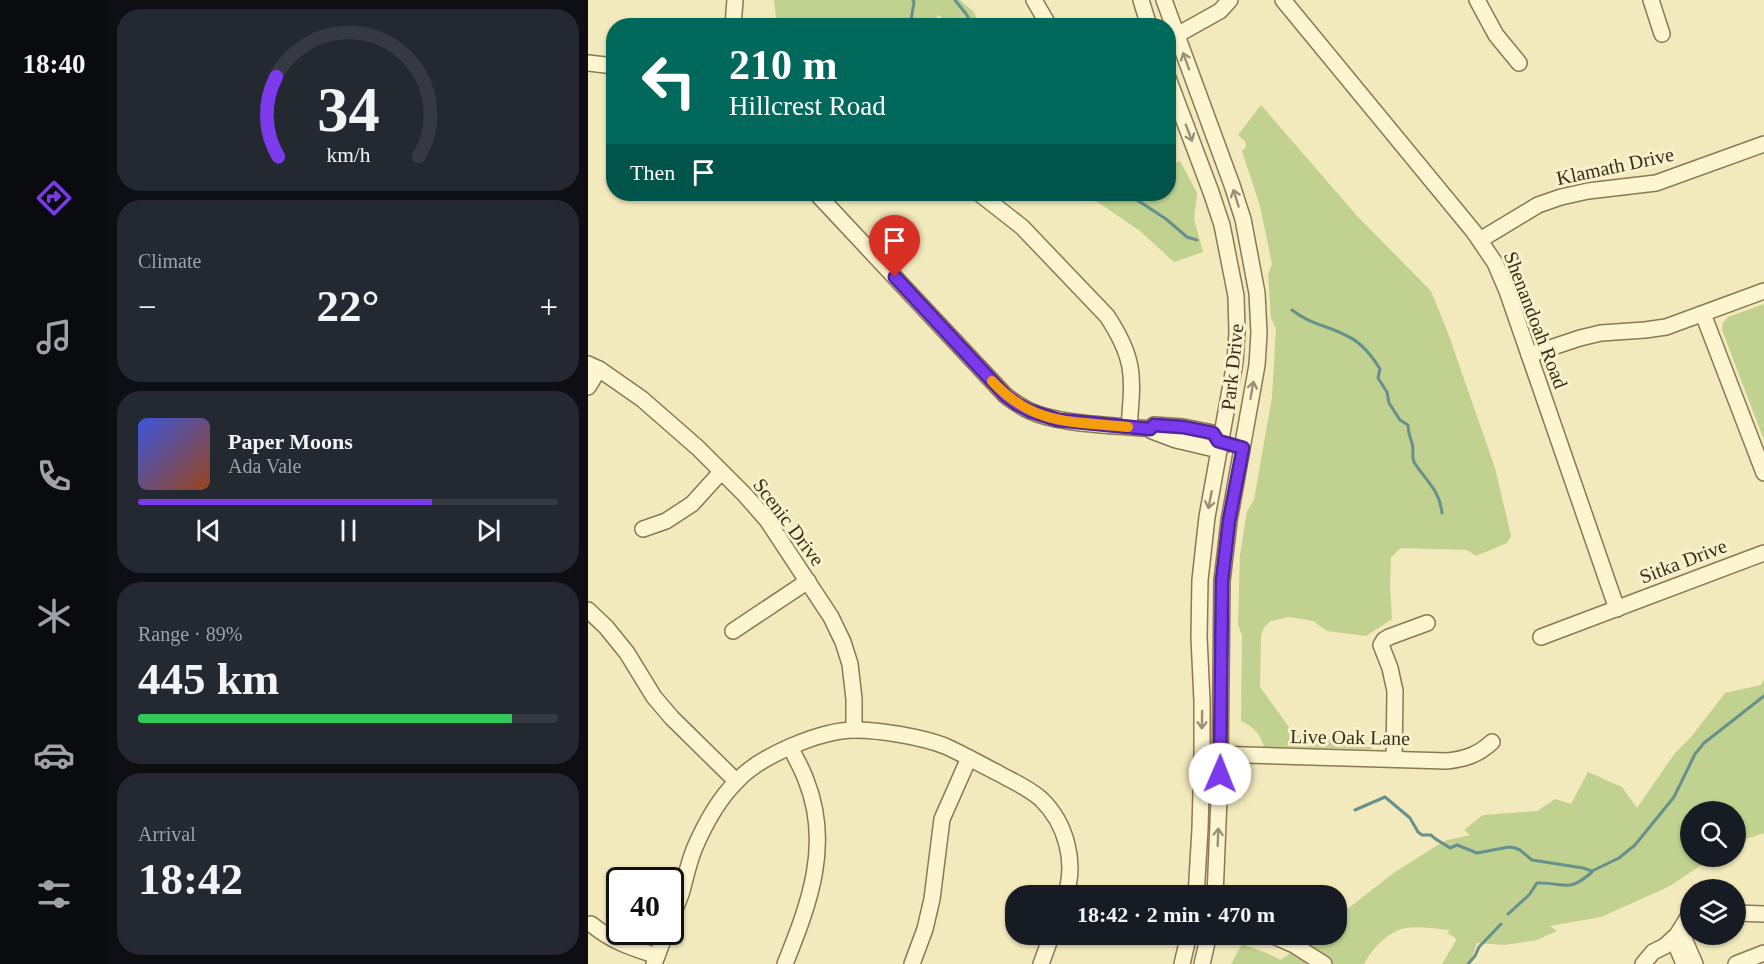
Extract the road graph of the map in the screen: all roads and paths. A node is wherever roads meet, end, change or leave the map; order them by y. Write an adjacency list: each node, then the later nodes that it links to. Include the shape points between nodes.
1 (735, 0): 9 (street)
2 (1035, 0): 10 (street)
3 (1141, 0): 11 (street)
4 (1164, 0): 12 (street, Park Drive)
5 (1230, 0): 14 (street, via 1220,11)
6 (1283, 0): 23 (street, Shenandoah Road)
7 (1477, 0): 17 (street, via 1496,35)
8 (1650, 0): 13 (street)
9 (734, 18)
10 (1045, 18)
11 (1147, 18)
12 (1168, 18)
13 (1662, 34)
14 (1176, 36)
15 (1176, 48): 31 (street, Park Drive, one-way to 15, via 1257,365 1257,293 1243,219 1232,185)
16 (588, 63): 18 (street)
17 (1519, 63)
18 (606, 65)
19 (1176, 99): 30 (street, Park Drive, one-way to 30, via 1222,225 1236,296 1235,362)
20 (1764, 144): 23 (street, Klamath Drive, via 1656,183 1561,197 1538,205)
21 (824, 201): 29 (street, via 1006,396 1030,411 1058,420)
22 (989, 201): 29 (street, via 1022,227 1107,316 1131,367)
23 (1480, 240): 26 (street, Shenandoah Road, via 1507,291)
24 (1764, 291): 25 (street)
25 (1703, 314): 26 (street, via 1655,329 1580,338); 33 (street)
26 (1529, 356): 38 (street, Shenandoah Road)
27 (594, 366): 28 (street); 32 (street, Scenic Drive, via 642,399)
28 (588, 387)
29 (1129, 427): 30 (street, via 1150,429 1154,425 1177,433 1213,433)
30 (1220, 442): 31 (street); 45 (street, Park Drive, one-way to 45, via 1200,579)
31 (1243, 448): 46 (street, Park Drive, via 1222,581)
32 (721, 472): 34 (street, via 692,504 666,521); 36 (street, Scenic Drive, via 767,520)
33 (1764, 473)
34 (643, 529)
35 (1764, 553): 38 (street, Sitka Drive)
36 (808, 581): 40 (street); 42 (street, Scenic Drive, via 831,617 850,664)
37 (588, 609): 49 (street, via 627,653 672,718)
38 (1617, 609): 41 (street, Sitka Drive)
39 (1427, 623): 48 (street, via 1389,637 1381,645 1395,691)
40 (732, 631)
41 (1541, 637)
42 (854, 730): 44 (street); 47 (street, via 910,737)
43 (1492, 742): 48 (street, Live Oak Lane, via 1474,756 1461,759)
44 (790, 747): 49 (street); 67 (street, via 807,781 817,843 813,887)
45 (1202, 754): 46 (street, Live Oak Lane); 52 (street, Park Drive)
46 (1220, 755): 48 (street, Live Oak Lane); 53 (street, Park Drive, one-way to 46)
47 (969, 758): 51 (street, via 1023,786 1053,814 1068,845); 68 (street, via 942,819 932,899)
48 (1394, 759)
49 (736, 781): 50 (street, via 708,819)
50 (684, 883)
51 (1067, 885)
52 (1197, 885)
53 (1215, 885)
54 (1746, 914): 55 (street)
55 (1764, 915)
56 (591, 924): 65 (street, via 606,936)
57 (1680, 930): 58 (street)
58 (1677, 935): 66 (street, via 1685,941); 73 (street)
59 (661, 945): 65 (street)
60 (1048, 945): 69 (street)
61 (1186, 945): 70 (street)
62 (1206, 945): 71 (street)
63 (1294, 945): 72 (street)
64 (1764, 953): 74 (street)
65 (656, 960)
66 (1688, 960)
67 (785, 964)
68 (912, 964)
69 (1041, 964)
70 (1182, 964)
71 (1202, 964)
72 (1324, 964)
73 (1643, 964)
74 (1736, 964)

